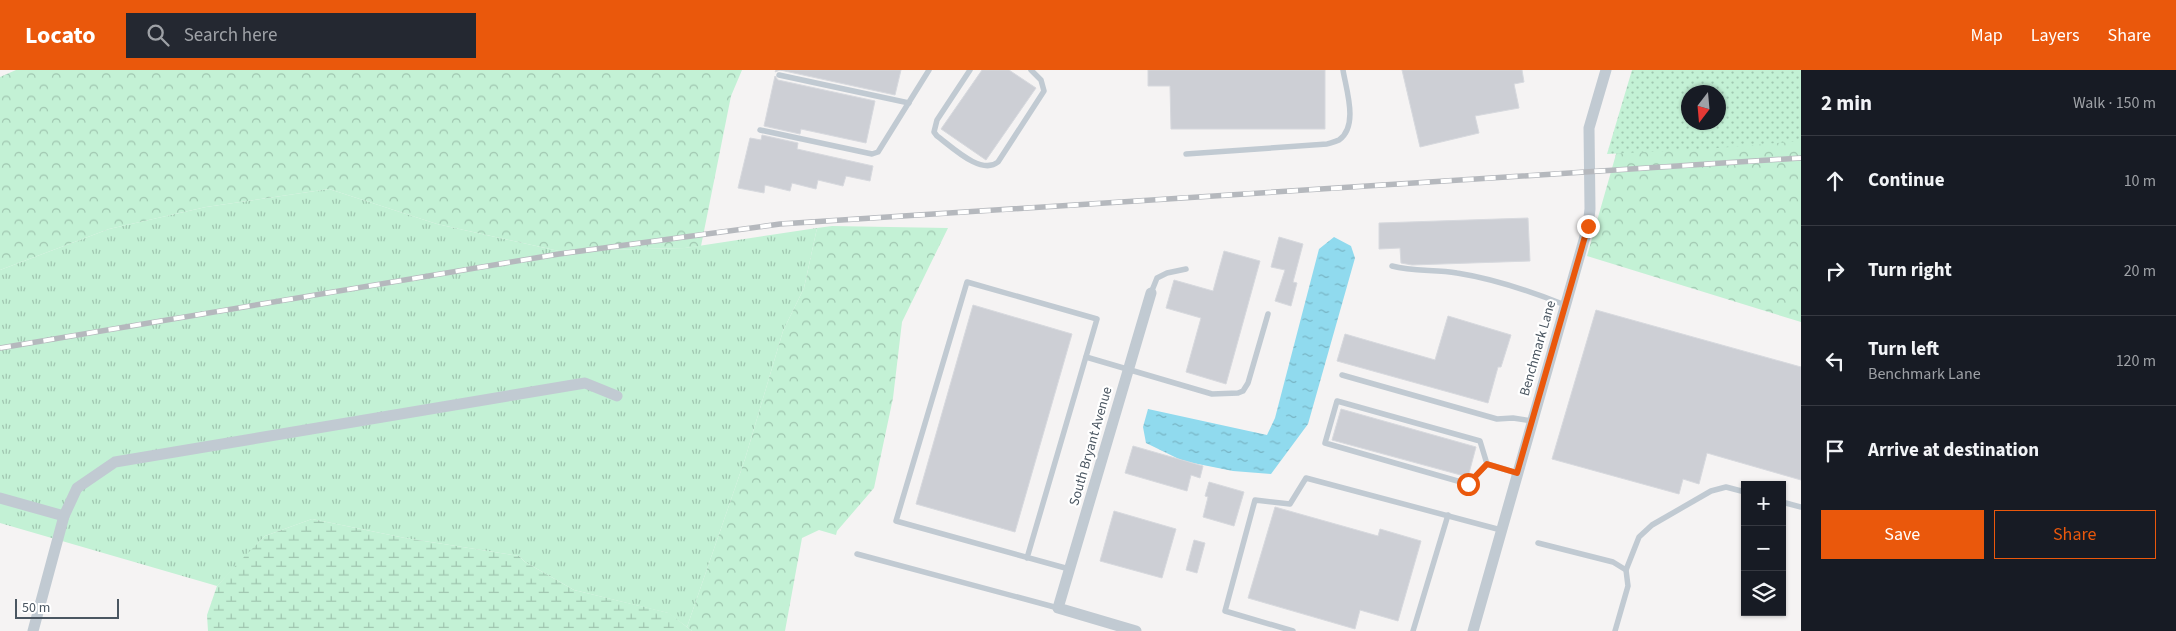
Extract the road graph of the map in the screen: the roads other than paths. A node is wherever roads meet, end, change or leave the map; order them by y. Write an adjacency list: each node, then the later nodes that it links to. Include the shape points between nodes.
1 (929, 70): 7 (lane)
2 (970, 70): 3 (lane, via 937,120 934,132 975,164 989,166 998,162 1044,91 1042,80)
3 (1031, 70)
4 (1343, 70): 9 (lane, via 1349,126 1340,139 1327,144)
5 (1606, 70): 13 (street, Benchmark Lane, via 1590,128 1588,226)
6 (779, 75): 7 (lane)
7 (909, 103): 8 (lane, via 883,147 872,154)
8 (760, 130)
9 (1186, 154)
10 (1392, 266): 13 (lane, via 1456,272 1492,280 1526,289)
11 (1186, 269): 12 (lane, via 1157,278)
12 (1151, 293): 16 (street, South Bryant Avenue)
13 (1565, 305): 19 (street, Benchmark Lane)
14 (1268, 314): 16 (lane, via 1244,391 1212,394)
15 (1086, 357): 16 (lane); 31 (lane); 31 (lane, via 1097,319 966,282 896,521)
16 (1129, 368): 32 (street, South Bryant Avenue)
17 (1342, 375): 19 (lane, via 1497,419)
18 (617, 396): 27 (street, via 585,383 115,462 77,488)
19 (1532, 421): 21 (street, Benchmark Lane)
20 (1487, 464): 20 (lane, via 1480,441 1337,401 1326,443 1468,484); 21 (lane)
21 (1517, 473): 28 (street, Benchmark Lane)
22 (1741, 491): 33 (lane, via 1726,488 1711,491 1652,525 1639,537)
23 (0, 498): 27 (street)
24 (1786, 503): 25 (lane)
25 (1801, 507)
26 (1448, 515): 28 (lane); 35 (lane, via 1306,478 1290,504 1255,500 1225,611); 39 (lane)
27 (64, 516): 36 (street)
28 (1501, 530): 40 (street, Benchmark Lane)
29 (1538, 543): 33 (lane, via 1613,562)
30 (857, 554): 34 (lane)
31 (1027, 558): 32 (lane)
32 (1069, 569): 34 (street, South Bryant Avenue)
33 (1626, 570): 41 (lane, via 1628,586)
34 (1058, 608): 37 (street)
35 (1283, 630): 38 (lane)
36 (33, 631)
37 (1136, 631)
38 (1294, 631)
39 (1414, 631)
40 (1473, 631)
41 (1615, 631)

